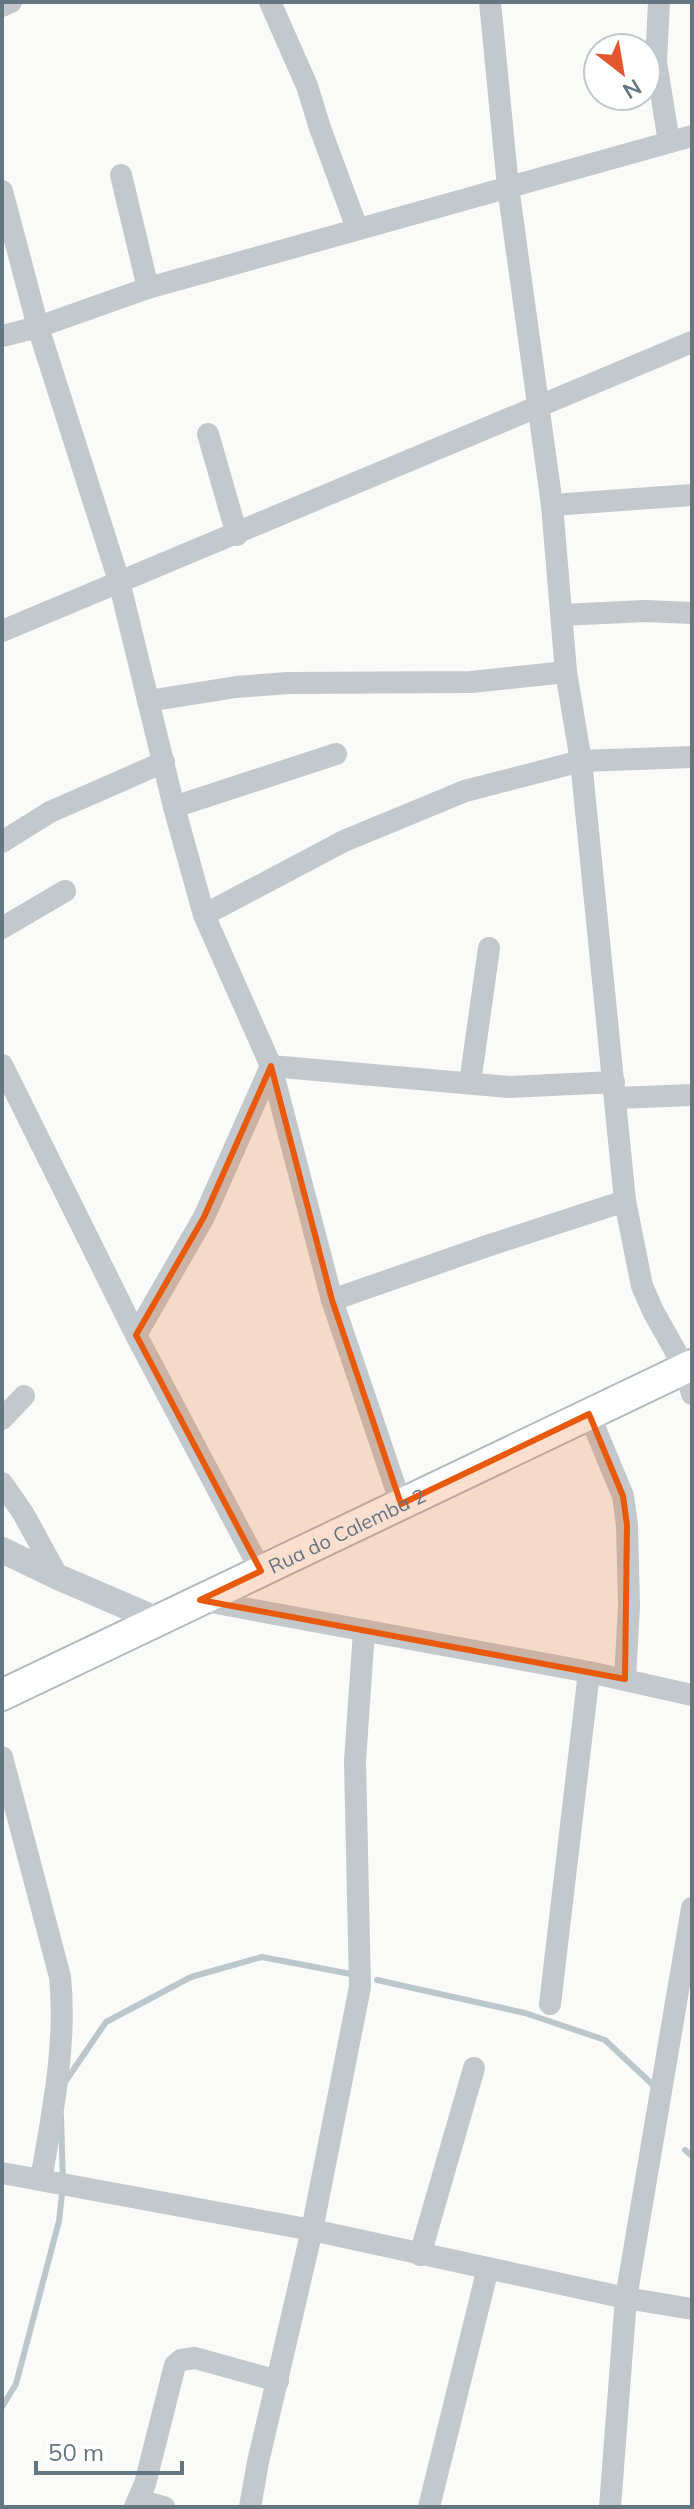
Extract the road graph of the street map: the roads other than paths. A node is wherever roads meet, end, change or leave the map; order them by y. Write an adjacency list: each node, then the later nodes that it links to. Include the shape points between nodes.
1 (11, 2): 5 (street)
2 (270, 2): 11 (street, via 307,86)
3 (490, 2): 9 (street)
4 (659, 2): 7 (street, via 656,62)
5 (2, 6)
6 (692, 136): 7 (street)
7 (669, 142): 9 (street)
8 (121, 175): 12 (street)
9 (508, 187): 11 (street); 16 (street)
10 (2, 191): 13 (street)
11 (357, 228): 12 (street)
12 (148, 288): 13 (street)
13 (38, 327): 14 (street); 21 (street)
14 (2, 336)
15 (692, 342): 16 (street)
16 (539, 406): 19 (street); 20 (street)
17 (208, 434): 20 (street)
18 (692, 495): 19 (street)
19 (552, 505): 23 (street)
20 (237, 535): 21 (street)
21 (119, 581): 24 (street); 26 (street)
22 (692, 613): 23 (street)
23 (562, 615): 25 (street)
24 (2, 631)
25 (566, 672): 26 (street, via 471,682 288,683); 29 (street)
26 (148, 701): 30 (street)
27 (336, 754): 31 (street)
28 (692, 757): 29 (street)
29 (581, 761): 34 (street, via 465,791 344,841); 40 (street)
30 (164, 762): 31 (street); 32 (street, via 50,812)
31 (174, 807): 34 (street)
32 (2, 842)
33 (65, 891): 35 (street)
34 (204, 915): 38 (street)
35 (2, 928)
36 (489, 948): 39 (street)
37 (2, 1065): 44 (street)
38 (271, 1066): 39 (street); 43 (street); 44 (street, via 204,1217)
39 (470, 1083): 40 (street)
40 (615, 1090): 41 (street); 42 (street)
41 (692, 1095)
42 (625, 1201): 43 (street); 45 (street, via 642,1286)
43 (332, 1300): 50 (street)
44 (136, 1335): 52 (street)
45 (690, 1376): 47 (main road, Rua do Calemba 2)
46 (24, 1396): 48 (street)
47 (589, 1414): 50 (main road, Rua do Calemba 2); 58 (street, via 623,1496 627,1525)
48 (2, 1419)
49 (2, 1483): 53 (street)
50 (401, 1504): 52 (main road, Rua do Calemba 2)
51 (2, 1550): 53 (street)
52 (261, 1571): 54 (main road, Rua do Calemba 2)
53 (58, 1577): 55 (street)
54 (200, 1600): 55 (main road, Rua do Calemba 2); 56 (street)
55 (158, 1620): 59 (main road, Rua do Calemba 2)
56 (364, 1631): 57 (street); 67 (street, via 355,1761 360,1987)
57 (589, 1672): 58 (street); 63 (street)
58 (625, 1679): 60 (street)
59 (2, 1695)
60 (692, 1695)
61 (2, 1757): 66 (street, via 63,2004)
62 (692, 1908): 70 (street)
63 (550, 2004)
64 (474, 2068): 68 (street)
65 (2, 2173): 66 (street)
66 (41, 2180): 67 (street)
67 (312, 2230): 68 (street); 72 (street)
68 (420, 2255): 69 (street)
69 (488, 2268): 70 (street); 76 (street)
70 (626, 2298): 71 (street); 77 (street)
71 (692, 2309)
72 (278, 2381): 73 (street, via 195,2358 175,2365); 75 (street)
73 (137, 2504): 74 (street)
74 (164, 2507)
75 (250, 2507)
76 (429, 2507)
77 (610, 2507)

